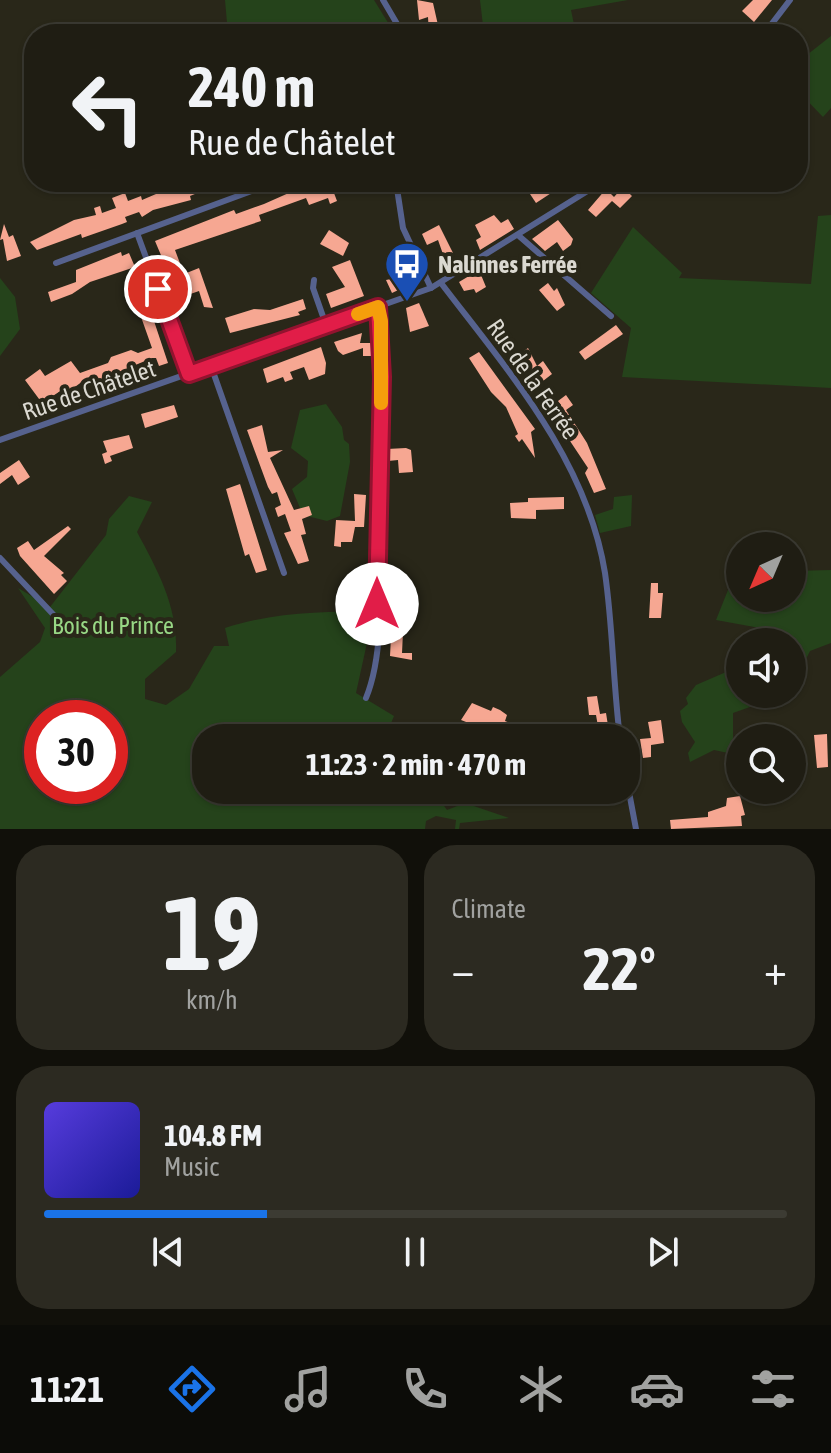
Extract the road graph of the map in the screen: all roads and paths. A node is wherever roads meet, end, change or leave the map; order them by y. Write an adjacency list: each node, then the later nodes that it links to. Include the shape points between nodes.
1 (383, 0): 3 (street)
2 (790, 0): 4 (street)
3 (397, 24)
4 (772, 24)
5 (249, 192): 8 (street)
6 (398, 192): 13 (street, via 403,228)
7 (587, 192): 9 (street, Rue de Châtelet)
8 (137, 233): 10 (street); 18 (street)
9 (519, 236): 12 (street, Rue de Châtelet); 15 (street)
10 (56, 263)
11 (314, 280): 16 (street)
12 (441, 283): 13 (street, Rue de Châtelet); 24 (street, Rue de la Ferrée, via 553,433 573,472 605,573)
13 (431, 288): 14 (street, Rue de Châtelet)
14 (378, 307): 16 (street, Rue de Châtelet); 23 (street, via 379,633)
15 (611, 316)
16 (326, 325): 17 (street, Rue de Châtelet)
17 (211, 366): 18 (street, Rue de Châtelet); 21 (street)
18 (189, 374): 19 (street, Rue de Châtelet)
19 (0, 440)
20 (0, 558): 22 (street)
21 (284, 573)
22 (66, 628)
23 (366, 698)
24 (619, 724)
25 (631, 804): 26 (street)
26 (636, 829)

